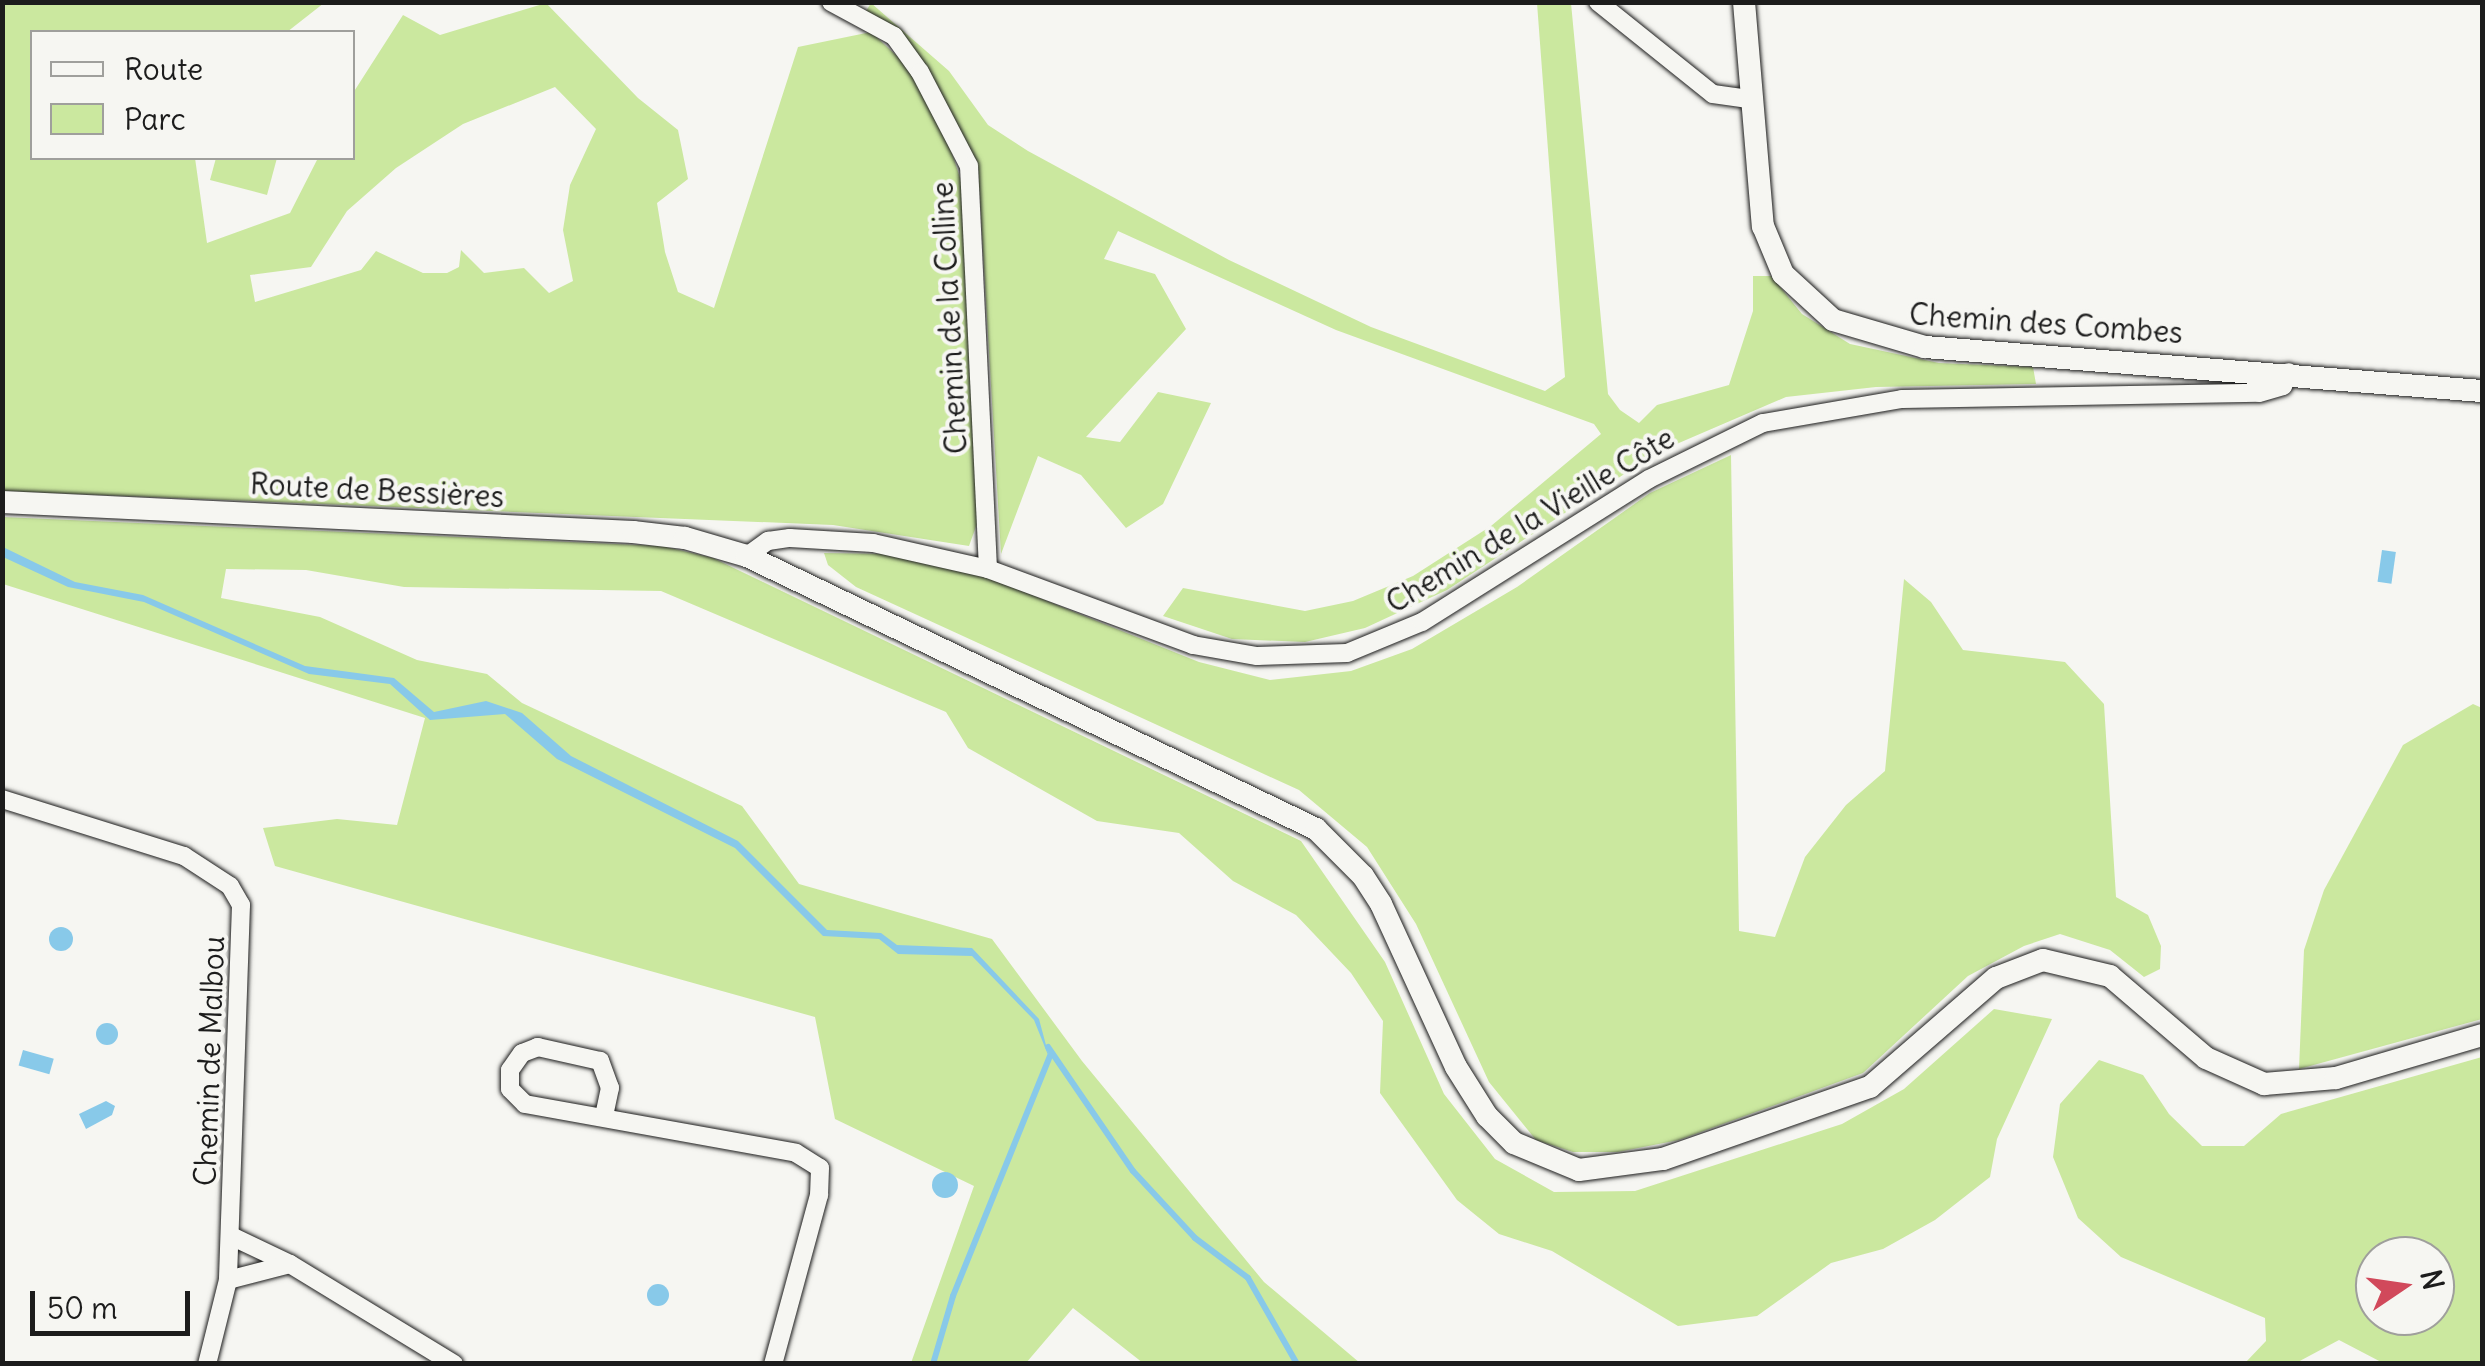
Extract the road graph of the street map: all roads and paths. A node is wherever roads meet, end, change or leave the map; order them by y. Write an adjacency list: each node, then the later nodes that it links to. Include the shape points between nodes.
1 (831, 2): 9 (street, Chemin de la Colline, via 894,36 969,166)
2 (1598, 2): 4 (street, via 1713,94)
3 (1744, 2): 4 (main road, Chemin des Combes)
4 (1749, 99): 5 (main road, Chemin des Combes, via 1757,192 1771,251 1797,292 1832,320 1925,347)
5 (2289, 372): 6 (main road, Chemin des Combes); 9 (street, Chemin de la Vieille Côte, via 2284,386 2259,393 1902,399 1763,423 1649,478 1422,622 1348,653 1258,656 1193,644)
6 (2482, 391)
7 (2, 502): 8 (main road, Route de Bessières, via 633,532)
8 (747, 556): 9 (street, Chemin de la Vieille Côte, via 790,538 873,543); 11 (main road, Route de Bessières, via 1316,829 1381,904 1456,1067 1488,1116 1514,1143 1558,1165 1634,1167 1846,1098 1890,1075 1996,978 2043,960 2110,976 2206,1058 2264,1084 2336,1078)
9 (988, 569)
10 (2, 799): 13 (street, Chemin de Malbou, via 184,856 230,886 241,905)
11 (2482, 1035)
12 (604, 1116): 12 (street, via 525,1104 510,1089 510,1070 522,1053 538,1047 600,1061 610,1088); 18 (street, via 796,1152 820,1168 819,1195)
13 (231, 1236): 14 (street); 15 (street, Chemin de Malbou)
14 (290, 1264): 15 (street); 17 (street)
15 (228, 1280): 16 (street, Chemin de Malbou)
16 (207, 1364)
17 (454, 1364)
18 (773, 1364)

